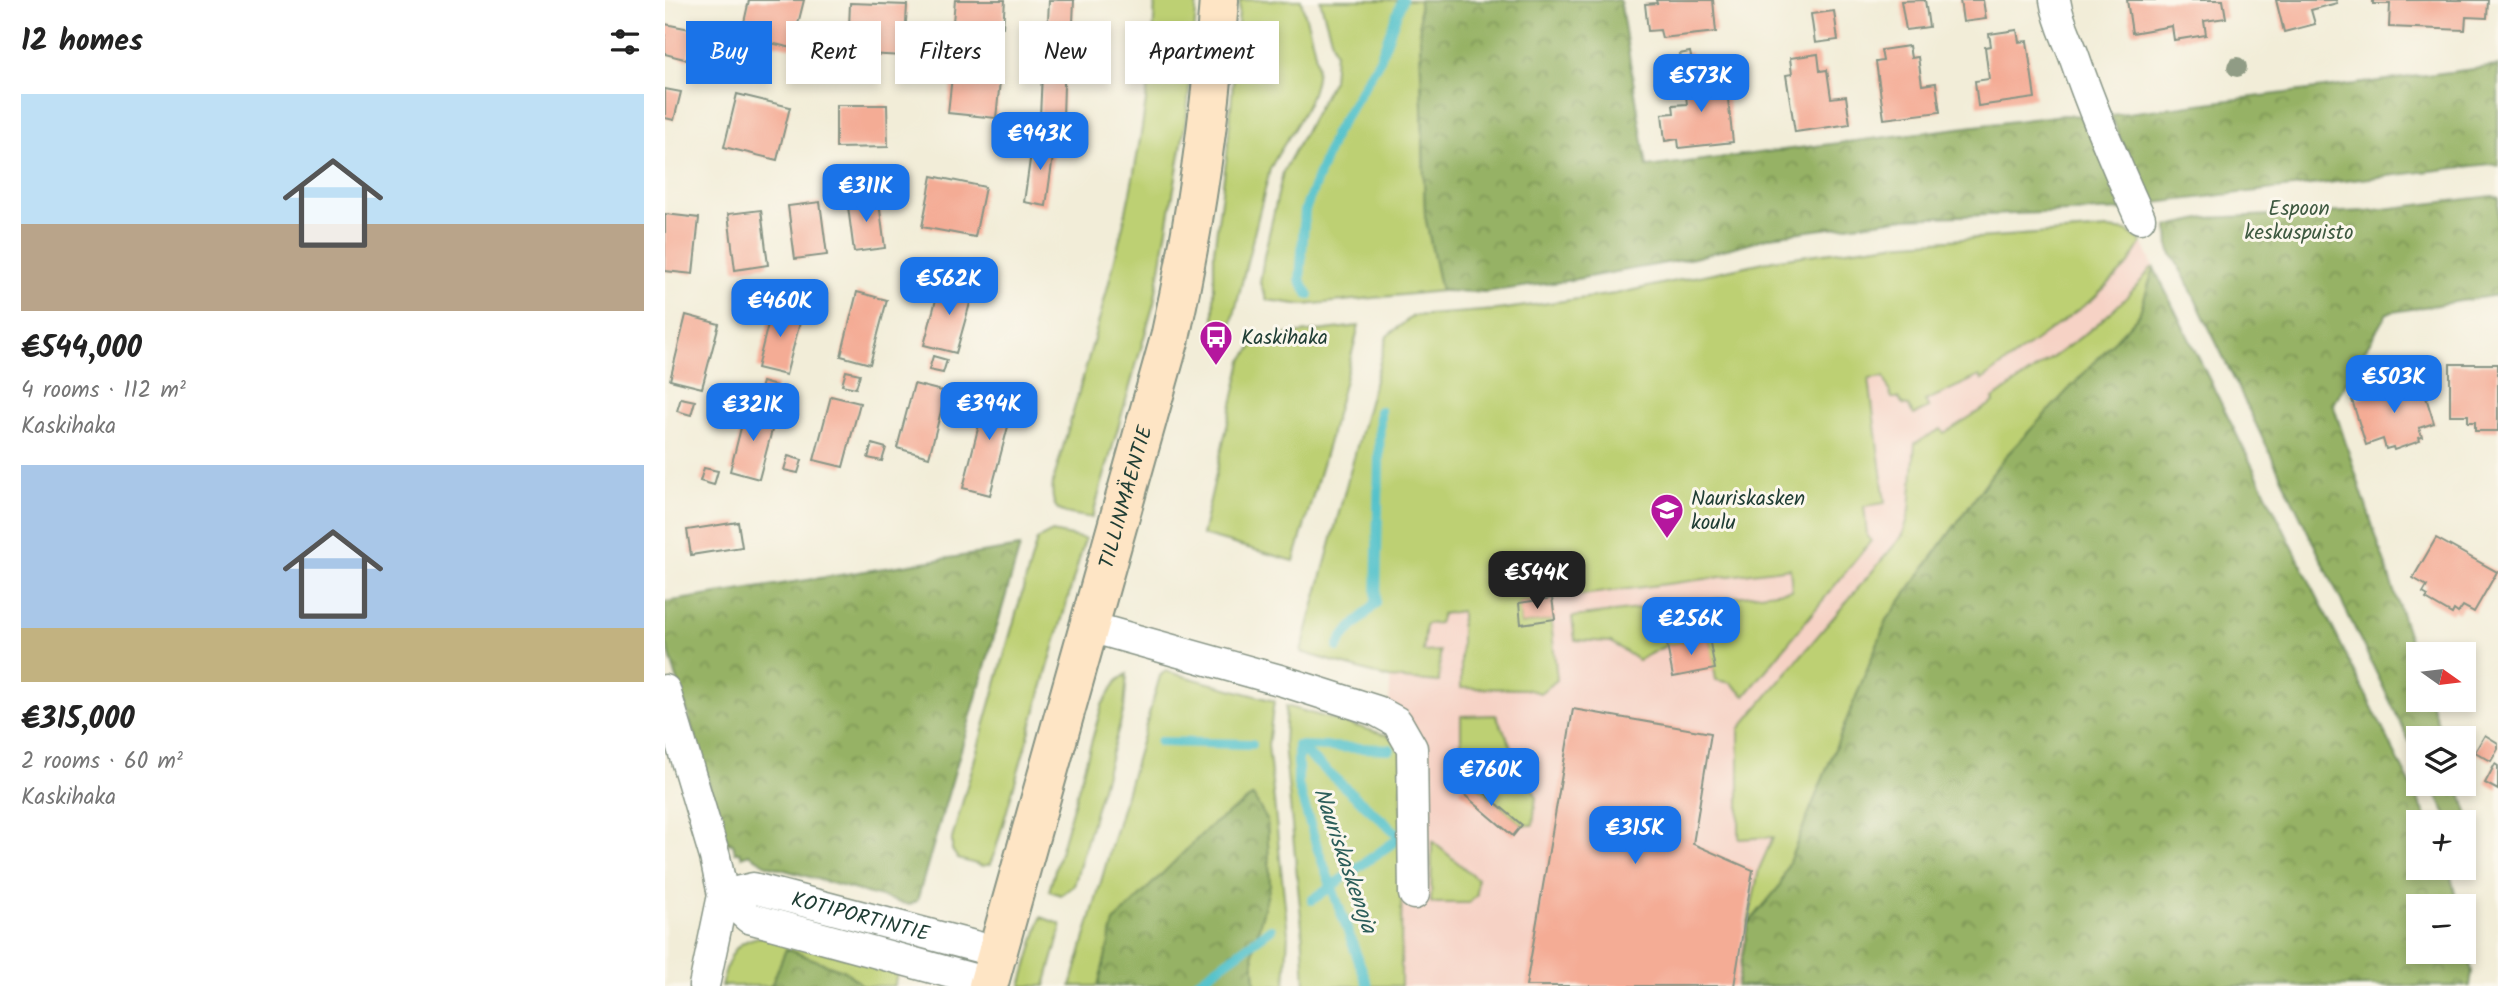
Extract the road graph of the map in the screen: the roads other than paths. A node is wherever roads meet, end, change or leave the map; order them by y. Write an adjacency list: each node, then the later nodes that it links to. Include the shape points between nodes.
1 (1219, 0): 4 (street, TILLINMÄENTIE, via 1214,78 1189,252 1170,338)
2 (2055, 0): 3 (street, via 2057,18 2094,115)
3 (2140, 218)
4 (1090, 626): 6 (street, via 1283,681 1377,711 1397,722 1412,748); 8 (street, TILLINMÄENTIE)
5 (665, 690): 7 (street)
6 (1414, 894)
7 (723, 895): 8 (street, KOTIPORTINTIE, via 753,888); 9 (street)
8 (991, 974)
9 (704, 986)

